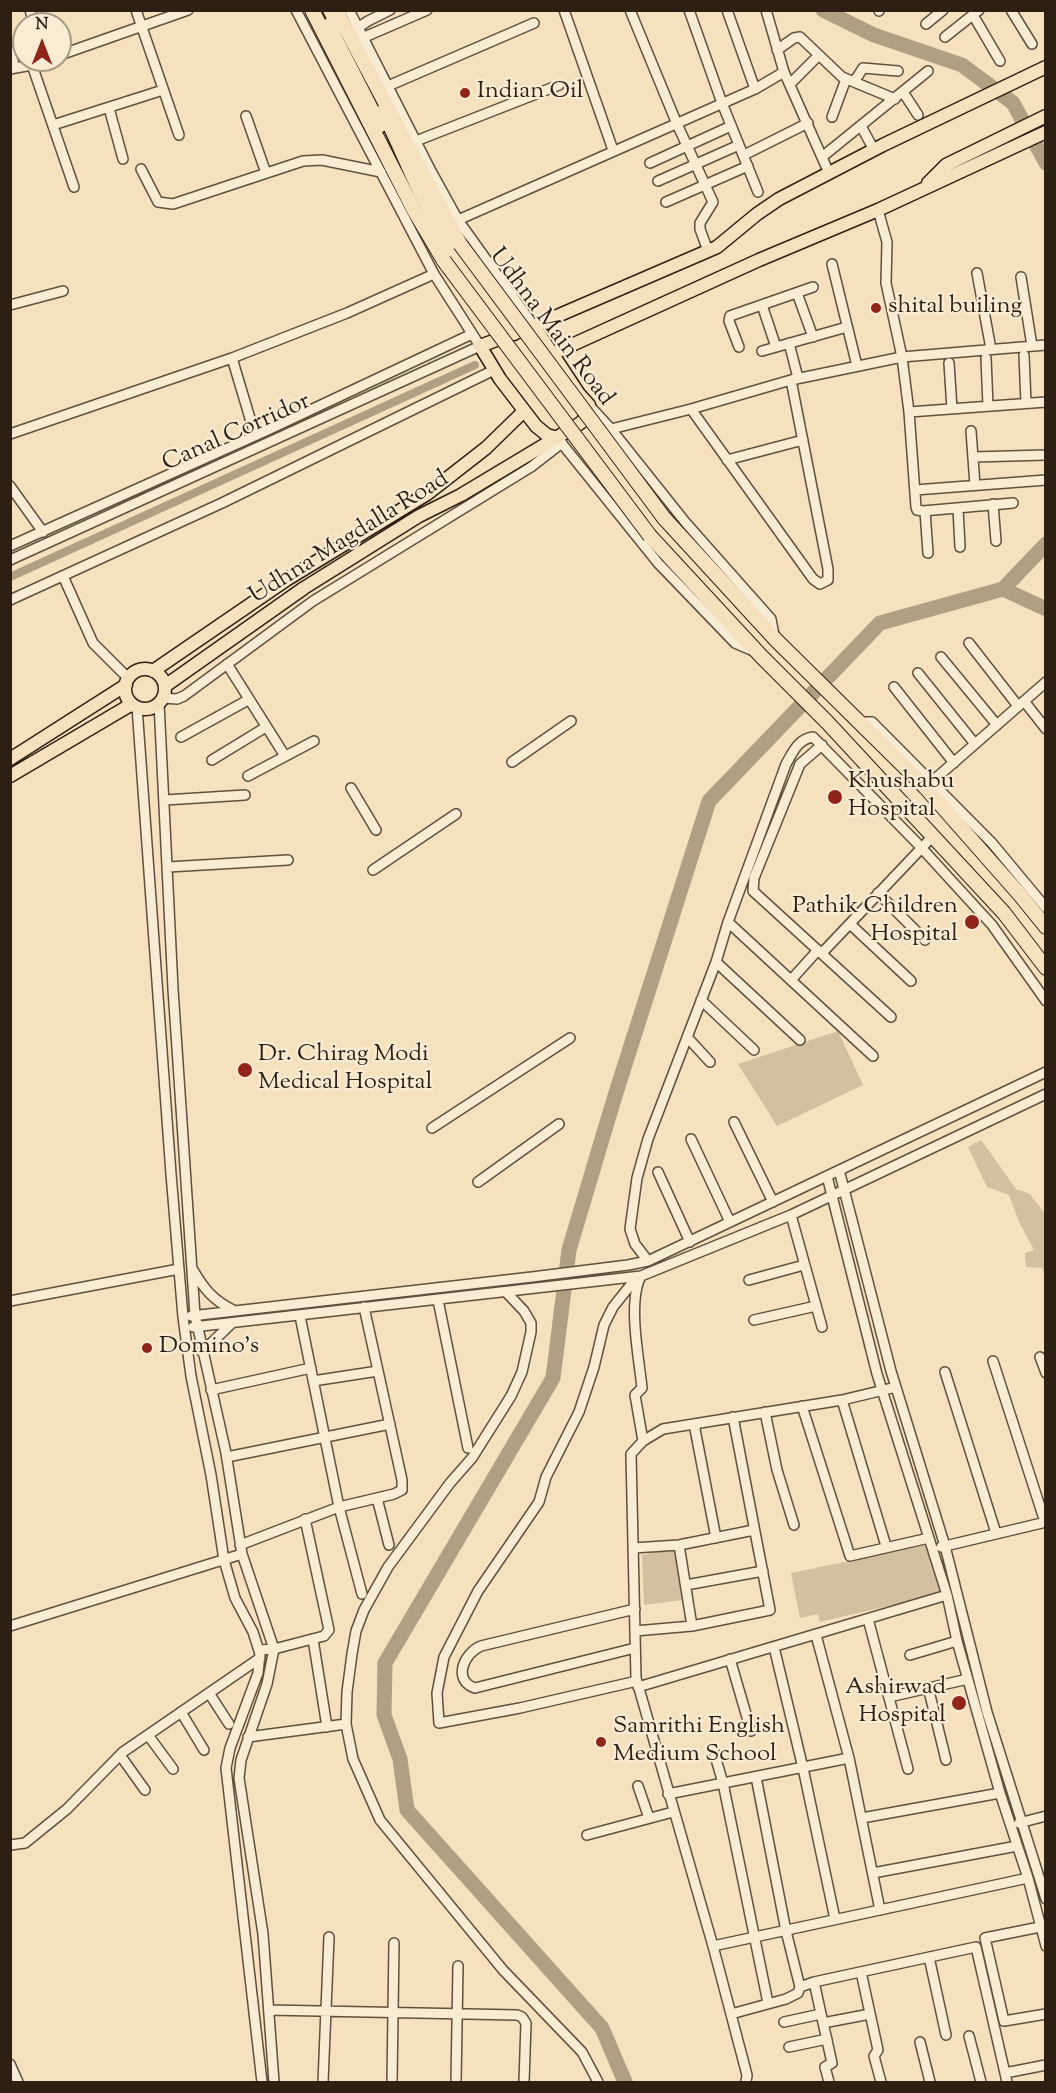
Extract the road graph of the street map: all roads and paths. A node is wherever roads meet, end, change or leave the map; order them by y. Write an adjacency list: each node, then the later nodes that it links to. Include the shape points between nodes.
1 (136, 10): 21 (street)
2 (189, 10): 21 (street)
3 (296, 10): 68 (street)
4 (312, 10): 145 (highway, bridge, via 444,261 650,536)
5 (321, 10): 70 (main road, via 393,151)
6 (328, 10): 70 (main road, via 374,93)
7 (336, 10): 22 (highway, Udhna Main Road)
8 (349, 10): 22 (street)
9 (390, 10): 22 (street, via 368,21)
10 (427, 10): 22 (street)
11 (564, 10): 59 (street)
12 (630, 10): 49 (street)
13 (689, 10): 42 (street)
14 (727, 10): 38 (street)
15 (766, 10): 25 (street)
16 (943, 10): 20 (street)
17 (1011, 10): 24 (street)
18 (976, 13): 23 (street); 28 (street)
19 (534, 23): 37 (street)
20 (926, 24)
21 (141, 26): 26 (street); 39 (street)
22 (356, 35): 37 (street); 143 (highway, Udhna Main Road, bridge, via 460,244 664,518)
23 (945, 38)
24 (1032, 44)
25 (777, 50): 27 (street, via 800,37); 33 (street)
26 (72, 51)
27 (818, 56): 34 (street); 35 (street)
28 (1000, 61)
29 (1046, 67): 58 (main road)
30 (898, 71): 34 (street, via 863,68)
31 (928, 71): 40 (street)
32 (34, 72): 50 (street)
33 (784, 72): 35 (street); 38 (street)
34 (850, 81): 41 (street); 47 (street)
35 (790, 84): 48 (street)
36 (559, 85): 55 (street)
37 (388, 86): 55 (street)
38 (754, 89): 42 (street)
39 (163, 90): 43 (street); 54 (street)
40 (903, 92): 41 (street); 44 (street)
41 (895, 99): 52 (street)
42 (722, 103): 49 (street); 51 (street)
43 (108, 108): 50 (street); 63 (street)
44 (918, 115)
45 (246, 116): 69 (street)
46 (1046, 116): 61 (main road)
47 (832, 117)
48 (808, 123): 60 (street); 62 (street)
49 (677, 124): 56 (street); 59 (street)
50 (53, 125): 74 (street)
51 (731, 126): 56 (street); 57 (street)
52 (861, 126): 58 (street); 62 (street)
53 (1046, 132): 61 (main road)
54 (179, 135)
55 (416, 141): 78 (street)
56 (687, 145): 64 (street); 65 (street)
57 (739, 145): 60 (street); 65 (street)
58 (878, 147): 71 (main road)
59 (613, 150): 78 (street)
60 (744, 155): 66 (street)
61 (978, 156): 77 (main road)
62 (822, 157): 71 (street)
63 (123, 159)
64 (650, 163)
65 (696, 164): 72 (street); 73 (street)
66 (748, 166): 73 (street); 75 (street)
67 (141, 170): 69 (street, via 158,202 173,204)
68 (381, 172): 69 (street, via 313,160); 82 (street)
69 (266, 173)
70 (409, 173): 92 (main road, via 444,238)
71 (829, 173): 79 (main road, via 779,199)
72 (658, 181)
73 (706, 184): 76 (street); 79 (street, via 713,202 700,229)
74 (74, 187)
75 (758, 192)
76 (666, 201)
77 (878, 210): 101 (main road); 104 (street, via 887,243 886,283)
78 (458, 219): 89 (street)
79 (708, 251): 89 (main road)
80 (832, 264): 90 (street)
81 (977, 273): 102 (street)
82 (434, 274): 91 (street); 105 (street)
83 (1021, 277): 97 (street)
84 (813, 287): 86 (street)
85 (63, 291): 87 (street)
86 (797, 293): 88 (street); 93 (street)
87 (10, 305)
88 (762, 305): 98 (street, via 729,318); 99 (street)
89 (534, 326): 92 (main road); 101 (main road)
90 (847, 327): 93 (street); 107 (street)
91 (472, 334): 96 (street); 121 (street)
92 (514, 334): 96 (main road)
93 (813, 337): 94 (street)
94 (789, 343): 99 (street); 109 (street)
95 (1046, 345): 97 (street)
96 (480, 346): 108 (main road); 140 (street, Canal Corridor)
97 (1032, 346): 102 (street)
98 (739, 347)
99 (776, 347): 100 (street)
100 (762, 351)
101 (552, 354): 112 (main road)
102 (988, 354): 104 (street); 113 (street)
103 (1024, 355): 111 (street)
104 (902, 357): 107 (street); 117 (street)
105 (232, 358): 120 (street); 121 (street)
106 (949, 363): 115 (street)
107 (857, 366): 109 (street)
108 (494, 370): 116 (main road); 141 (street)
109 (795, 379): 114 (street); 123 (street)
110 (1046, 402): 111 (street)
111 (1026, 403): 113 (street)
112 (589, 405): 118 (street); 122 (main road, Udhna Magdalla Road, via 583,421)
113 (988, 406): 115 (street)
114 (691, 409): 118 (street); 126 (street)
115 (952, 409): 117 (street)
116 (524, 411): 122 (main road, via 541,431); 148 (main road, via 486,448 427,494 286,580)
117 (909, 412): 130 (street)
118 (611, 429): 143 (street, via 686,523 771,619)
119 (971, 431): 125 (street)
120 (10, 434)
121 (255, 435): 135 (street)
122 (561, 439): 145 (street, via 658,563 735,643); 147 (street, via 531,467 313,601); 153 (main road, Udhna Magdalla Road, via 419,516 304,588)
123 (803, 440): 126 (street); 126 (street, via 828,569 828,580 824,583 813,579)
124 (1046, 455): 125 (street)
125 (973, 457): 128 (street)
126 (727, 460)
127 (1046, 480): 128 (street)
128 (975, 485): 130 (street)
129 (10, 486): 135 (street)
130 (915, 490): 134 (street, via 916,507)
131 (1012, 502): 132 (street)
132 (993, 504): 133 (street); 136 (street)
133 (958, 508): 134 (street); 138 (street)
134 (925, 511): 139 (street)
135 (44, 532): 137 (street)
136 (996, 541)
137 (10, 546)
138 (960, 547)
139 (928, 553)
140 (10, 560)
141 (63, 576): 142 (street); 150 (street, via 93,643)
142 (10, 600)
143 (775, 639): 172 (highway, Udhna Main Road)
144 (969, 643): 155 (street)
145 (759, 655): 178 (highway)
146 (941, 657): 158 (street)
147 (227, 664): 153 (street, via 184,696); 154 (street)
148 (153, 671): 150 (main road, via 139,670); 153 (main road, via 159,675)
149 (918, 673): 163 (street)
150 (127, 682): 156 (main road, via 126,692); 166 (main road)
151 (1046, 682): 155 (street)
152 (894, 687): 169 (street)
153 (162, 696): 156 (main road, Udhna Magdalla Road, via 149,709); 175 (street)
154 (248, 700): 159 (street); 161 (street)
155 (1021, 704): 158 (street); 160 (street)
156 (134, 705): 170 (main road, Udhna Magdalla Road); 222 (street)
157 (571, 721): 168 (street)
158 (997, 725): 163 (street)
159 (266, 726): 165 (street); 167 (street)
160 (1046, 729)
161 (181, 737)
162 (314, 741): 165 (street)
163 (975, 744): 169 (street)
164 (822, 745): 179 (street); 185 (street, via 813,737 806,738 796,746 786,764); 189 (street, via 800,764 753,885 756,895)
165 (285, 756): 171 (street)
166 (10, 759)
167 (212, 760)
168 (512, 762)
169 (954, 763): 172 (street)
170 (10, 776)
171 (248, 776)
172 (929, 784): 184 (street, via 992,843); 187 (highway)
173 (351, 788): 177 (street)
174 (245, 795): 175 (street)
175 (165, 800): 181 (street)
176 (456, 814): 182 (street)
177 (376, 830)
178 (933, 836): 179 (street); 191 (highway, via 1004,913)
179 (921, 847): 183 (street); 195 (street, via 992,925)
180 (288, 860): 181 (street)
181 (168, 867): 221 (street)
182 (373, 870)
183 (878, 893): 186 (street); 188 (street)
184 (1046, 908)
185 (728, 922): 190 (street); 192 (street)
186 (850, 924): 189 (street); 193 (street)
187 (1046, 927)
188 (924, 939)
189 (820, 952): 192 (street); 196 (street)
190 (716, 962): 194 (street); 199 (street)
191 (1046, 968)
192 (790, 980): 201 (street)
193 (911, 981)
194 (701, 1000): 197 (street); 200 (street)
195 (1046, 1001)
196 (891, 1017)
197 (687, 1037): 202 (street); 219 (street, via 637,1178 630,1229)
198 (570, 1038): 207 (street)
199 (800, 1040)
200 (754, 1050)
201 (873, 1056)
202 (710, 1062)
203 (1046, 1072): 209 (street)
204 (1046, 1094): 213 (street)
205 (735, 1122): 215 (street)
206 (560, 1124): 212 (street)
207 (432, 1128)
208 (691, 1139): 217 (street)
209 (839, 1170): 211 (street); 213 (street)
210 (658, 1172): 218 (street)
211 (827, 1176): 214 (street); 215 (street)
212 (477, 1182)
213 (845, 1190): 214 (street); 247 (street)
214 (833, 1196): 216 (street); 249 (street)
215 (773, 1202): 217 (street)
216 (791, 1215): 220 (street); 223 (street)
217 (730, 1222): 218 (street)
218 (690, 1242): 219 (street)
219 (648, 1261): 230 (street)
220 (804, 1265): 224 (street); 228 (street)
221 (192, 1268): 230 (street, via 212,1298); 231 (street)
222 (179, 1269): 227 (street); 233 (street)
223 (635, 1277): 225 (street); 257 (street, via 642,1388 635,1395); 296 (street, via 604,1325 579,1412 546,1477 539,1502 478,1591 444,1657 437,1716 439,1723)
224 (749, 1280)
225 (506, 1292): 226 (street); 302 (street, via 531,1323 522,1372 472,1458 388,1567 364,1610 352,1654)
226 (438, 1299): 229 (street); 258 (street)
227 (10, 1301)
228 (816, 1306): 234 (street); 237 (street)
229 (364, 1308): 232 (street); 243 (street)
230 (235, 1311): 231 (street)
231 (195, 1315): 233 (street); 236 (street)
232 (300, 1316): 235 (street); 242 (street)
233 (183, 1317): 238 (street)
234 (754, 1320)
235 (232, 1323): 236 (street); 239 (street)
236 (197, 1327): 238 (street); 239 (street)
237 (822, 1327)
238 (184, 1328): 276 (street)
239 (202, 1352): 248 (street)
240 (1040, 1357): 245 (street)
241 (993, 1361): 263 (street)
242 (310, 1368): 246 (street); 248 (street)
243 (378, 1371): 246 (street); 254 (street)
244 (945, 1372): 266 (street)
245 (1045, 1372)
246 (313, 1381): 256 (street)
247 (896, 1387): 249 (street); 271 (street)
248 (211, 1390): 259 (street)
249 (883, 1392): 250 (street); 267 (street)
250 (842, 1400): 251 (street); 272 (street)
251 (802, 1406): 252 (street); 272 (street, via 850,1556)
252 (765, 1412): 253 (street); 264 (street)
253 (734, 1417): 255 (street); 265 (street)
254 (390, 1424): 256 (street); 260 (street, via 403,1485 399,1492)
255 (694, 1424): 257 (street, via 663,1429); 268 (street)
256 (325, 1437): 259 (street); 261 (street)
257 (643, 1441): 273 (street, via 632,1454)
258 (468, 1448)
259 (227, 1457): 275 (street)
260 (377, 1498): 261 (street); 269 (street)
261 (339, 1507): 262 (street); 279 (street)
262 (305, 1519): 275 (street); 287 (street, via 330,1625 324,1636)
263 (1045, 1522): 266 (street)
264 (794, 1525)
265 (754, 1530): 268 (street); 277 (street)
266 (996, 1533): 271 (street)
267 (929, 1538): 272 (street); 274 (street)
268 (716, 1539): 270 (street)
269 (389, 1545)
270 (679, 1545): 273 (street); 278 (street)
271 (945, 1545): 274 (street); 325 (street, via 987,1712)
272 (886, 1546)
273 (633, 1548): 281 (street)
274 (932, 1548): 280 (street)
275 (241, 1550): 276 (street); 291 (street)
276 (224, 1560): 283 (street); 292 (street, via 235,1598)
277 (763, 1572): 278 (street); 284 (street, via 770,1610)
278 (686, 1585): 284 (street)
279 (362, 1594)
280 (947, 1595): 282 (street); 288 (street)
281 (634, 1609): 285 (street); 290 (street, via 473,1649 463,1665 464,1675 466,1683 475,1688)
282 (868, 1619): 286 (street); 299 (street)
283 (10, 1626)
284 (692, 1626): 285 (street)
285 (635, 1631): 290 (street)
286 (816, 1635): 289 (street); 310 (street)
287 (314, 1639): 291 (street); 303 (street)
288 (957, 1641): 293 (street); 295 (street)
289 (774, 1647): 294 (street); 312 (street)
290 (635, 1648): 296 (street)
291 (274, 1649): 292 (street); 306 (street, via 267,1684)
292 (260, 1654): 298 (street); 367 (street, via 258,1673 226,1768)
293 (910, 1655)
294 (730, 1659): 296 (street); 304 (street)
295 (968, 1679): 297 (street); 319 (street)
296 (638, 1684): 320 (street)
297 (928, 1687): 299 (street); 311 (street)
298 (209, 1693): 300 (street); 301 (street)
299 (889, 1696): 314 (street)
300 (181, 1712): 305 (street); 308 (street)
301 (229, 1724)
302 (346, 1724): 303 (street); 373 (street, via 353,1758 380,1820 503,1970 582,2052)
303 (327, 1727): 306 (street)
304 (751, 1731)
305 (148, 1735): 309 (street); 313 (street)
306 (248, 1737): 348 (street, via 239,1778 263,1934)
307 (713, 1749): 316 (street)
308 (204, 1750)
309 (120, 1755): 318 (street); 328 (street, via 67,1809 25,1843)
310 (849, 1758): 312 (street); 324 (street)
311 (946, 1760)
312 (803, 1768): 315 (street); 334 (street)
313 (173, 1769)
314 (908, 1769)
315 (756, 1777): 316 (street); 336 (street)
316 (723, 1783): 320 (street); 337 (street)
317 (638, 1786): 323 (street)
318 (145, 1790)
319 (1000, 1793): 324 (street); 326 (street)
320 (668, 1794): 321 (street)
321 (673, 1812): 323 (street); 340 (street)
322 (1046, 1816): 325 (street)
323 (649, 1818): 327 (street)
324 (862, 1818): 330 (street)
325 (1023, 1823): 326 (street); 332 (street)
326 (1011, 1825): 329 (street)
327 (588, 1835)
328 (10, 1845)
329 (1017, 1846): 330 (street); 331 (street)
330 (873, 1873): 333 (street)
331 (1028, 1878): 333 (street); 335 (street)
332 (1046, 1899)
333 (880, 1910): 334 (street)
334 (835, 1919): 336 (street)
335 (1040, 1927): 341 (street); 353 (street, via 985,1938 1004,2021)
336 (786, 1931): 337 (street); 346 (street)
337 (756, 1936): 340 (street); 347 (street)
338 (329, 1937): 349 (street)
339 (394, 1943): 350 (street)
340 (712, 1946): 351 (street)
341 (1046, 1946)
342 (929, 1957): 344 (street); 357 (street); 364 (street, via 975,1947)
343 (458, 1966): 354 (street)
344 (861, 1972): 345 (street); 352 (street)
345 (814, 1982): 346 (street); 355 (street)
346 (800, 1987): 347 (street, via 798,1993 786,1999)
347 (768, 2003): 351 (street)
348 (269, 2010): 349 (street); 368 (street)
349 (325, 2012): 350 (street); 369 (street)
350 (393, 2014): 354 (street); 370 (street)
351 (731, 2014): 365 (street)
352 (870, 2014): 355 (street); 375 (street)
353 (1046, 2014)
354 (458, 2016): 371 (street); 372 (street, via 517,2015 525,2020)
355 (822, 2019): 356 (street); 359 (street)
356 (784, 2022)
357 (946, 2035)
358 (969, 2036): 377 (street)
359 (827, 2039): 361 (street); 374 (street, via 832,2063 825,2067)
360 (920, 2042): 376 (street)
361 (789, 2047)
362 (10, 2064): 366 (street)
363 (1046, 2065): 364 (street)
364 (1006, 2078)
365 (748, 2080)
366 (18, 2082)
367 (262, 2082)
368 (274, 2082)
369 (323, 2082)
370 (392, 2082)
371 (456, 2082)
372 (524, 2082)
373 (598, 2082)
374 (829, 2082)
375 (881, 2082)
376 (930, 2082)
377 (981, 2082)

